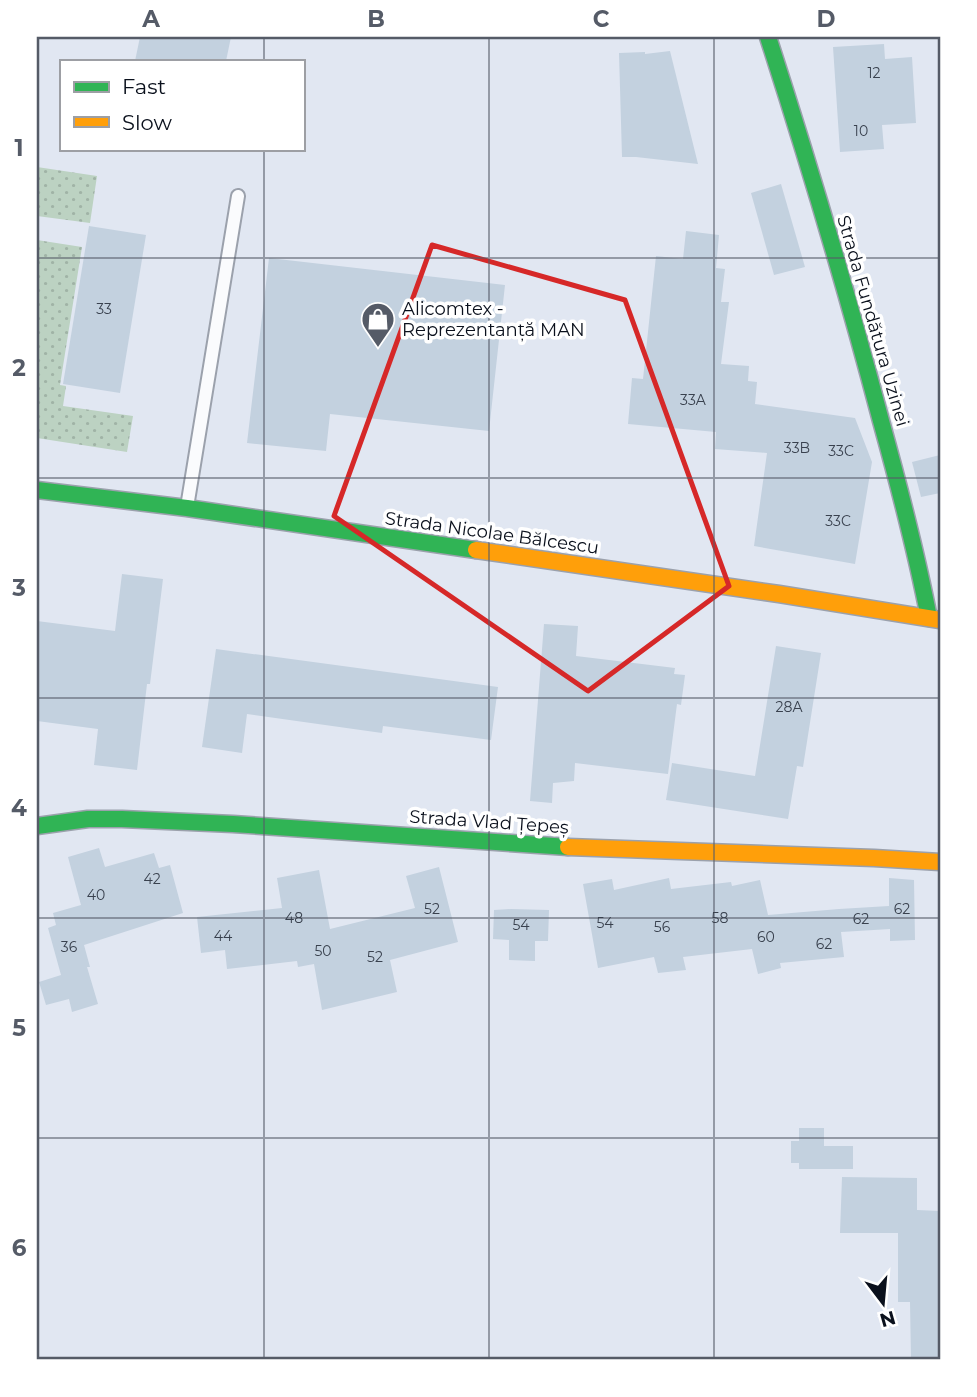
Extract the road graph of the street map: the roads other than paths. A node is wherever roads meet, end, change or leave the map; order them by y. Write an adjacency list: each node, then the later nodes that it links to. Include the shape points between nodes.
1 (768, 37): 5 (street, Strada Fundătura Uzinei, via 865,361)
2 (238, 196): 4 (lane)
3 (37, 490): 4 (street, Strada Nicolae Bălcescu)
4 (187, 508): 5 (street, Strada Nicolae Bălcescu)
5 (934, 619)
6 (37, 826): 7 (street, Strada Vlad Țepeș, via 122,819 604,849)
7 (940, 862)

